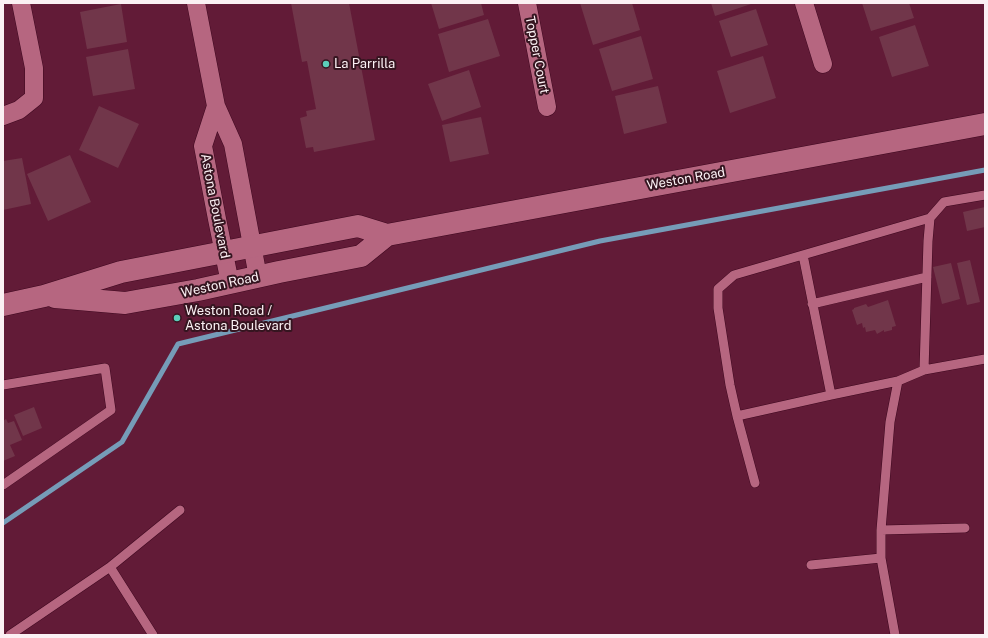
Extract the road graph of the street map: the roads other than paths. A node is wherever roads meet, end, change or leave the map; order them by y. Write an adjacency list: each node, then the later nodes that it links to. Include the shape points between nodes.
1 (21, 3): 8 (street, via 34,68 34,98 19,110)
2 (196, 3): 6 (street, Astona Boulevard)
3 (527, 3): 7 (street, Topper Court)
4 (804, 3): 5 (street)
5 (823, 64)
6 (216, 106): 13 (street, Astona Boulevard, via 233,144); 14 (street, Astona Boulevard, via 203,146)
7 (547, 107)
8 (3, 116)
9 (985, 124): 12 (main road, Weston Road)
10 (985, 195): 11 (lane, via 944,202)
11 (930, 218): 15 (lane); 17 (lane)
12 (387, 235): 13 (main road, Weston Road, via 358,226); 16 (main road, Weston Road, via 362,256)
13 (252, 246): 14 (main road, Weston Road); 16 (street, Astona Boulevard)
14 (224, 252): 18 (street, Astona Boulevard); 19 (main road, Weston Road, via 121,272)
15 (803, 255): 20 (lane); 27 (lane, via 734,275 718,289 718,308)
16 (258, 277): 18 (main road, Weston Road)
17 (927, 277): 20 (lane); 23 (lane)
18 (230, 283): 19 (main road, Weston Road, via 125,303)
19 (44, 296): 21 (main road, Weston Road)
20 (812, 304): 26 (lane)
21 (3, 305)
22 (985, 360): 23 (lane)
23 (924, 370): 24 (lane)
24 (898, 381): 26 (lane); 32 (lane, via 890,422)
25 (3, 385): 29 (lane, via 104,368 110,410)
26 (831, 395): 27 (lane)
27 (737, 416): 28 (lane)
28 (755, 483)
29 (3, 485)
30 (180, 510): 35 (lane)
31 (965, 528): 32 (lane)
32 (881, 530): 33 (lane)
33 (881, 558): 34 (lane); 38 (lane)
34 (811, 565)
35 (110, 567): 36 (lane); 37 (lane)
36 (10, 635)
37 (153, 635)
38 (895, 635)

